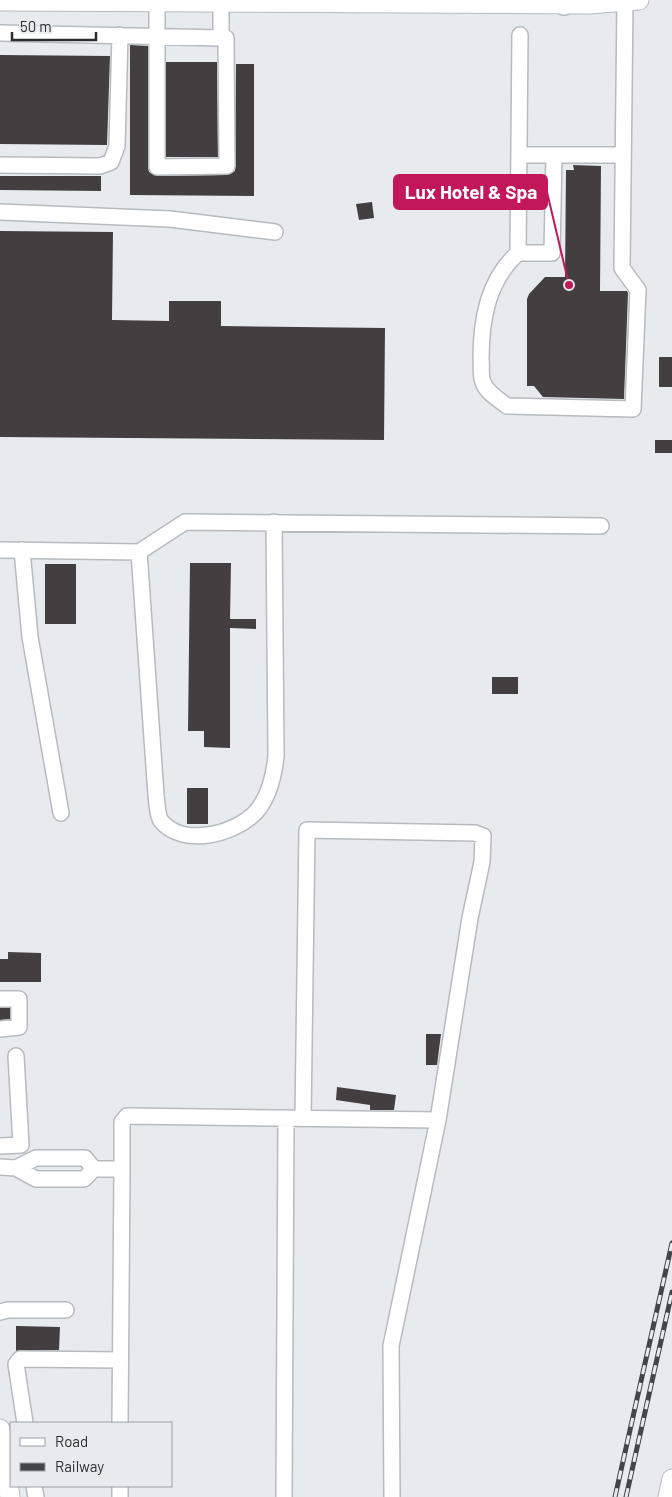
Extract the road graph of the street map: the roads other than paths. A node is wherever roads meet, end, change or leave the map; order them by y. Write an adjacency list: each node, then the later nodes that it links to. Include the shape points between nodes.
1 (0, 1): 3 (main road)
2 (632, 1): 4 (main road); 13 (street)
3 (157, 2): 5 (main road); 9 (street)
4 (561, 2): 5 (main road)
5 (221, 3): 10 (street)
6 (0, 33): 7 (street)
7 (120, 35): 9 (street); 14 (street, via 118,146 111,162 100,166)
8 (520, 35): 11 (street)
9 (157, 36): 10 (street); 10 (street, via 157,167 227,166 226,38)
10 (220, 38)
11 (520, 155): 12 (street); 17 (street)
12 (554, 155): 13 (street); 17 (street, via 552,252)
13 (623, 155): 17 (street, via 622,268 638,290 633,409 506,406 486,389 482,380 481,328 495,282 505,264)
14 (0, 165)
15 (0, 212): 16 (street, via 170,219)
16 (275, 232)
17 (518, 253)
18 (274, 522): 19 (street); 22 (street, via 186,522); 22 (street, via 274,778 254,813 220,832 183,835 171,830 160,819)
19 (601, 526)
20 (0, 550): 21 (street)
21 (22, 550): 22 (street); 23 (street, via 30,637)
22 (139, 552)
23 (61, 813)
24 (0, 999): 25 (street, via 19,999 18,1027)
25 (0, 1029)
26 (16, 1056): 30 (street, via 20,1145)
27 (286, 1118): 28 (street); 32 (street, via 127,1116 122,1122); 41 (street)
28 (303, 1118): 29 (street); 29 (street, via 306,830 475,833 482,836 482,862)
29 (438, 1120): 42 (street, via 391,1346)
30 (0, 1146)
31 (0, 1168): 32 (street, via 16,1168 36,1158 85,1158 94,1168)
32 (122, 1169): 35 (street)
33 (66, 1310): 34 (street)
34 (0, 1312)
35 (120, 1360): 36 (street, via 20,1359 16,1364); 37 (street)
36 (25, 1422)
37 (120, 1422)
38 (0, 1429): 40 (main road)
39 (672, 1479): 43 (main road)
40 (10, 1497)
41 (284, 1497)
42 (392, 1497)
43 (668, 1497)

